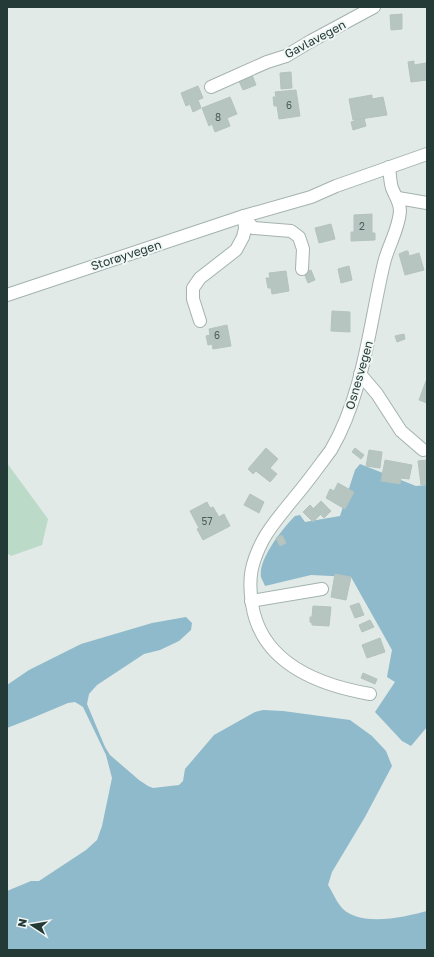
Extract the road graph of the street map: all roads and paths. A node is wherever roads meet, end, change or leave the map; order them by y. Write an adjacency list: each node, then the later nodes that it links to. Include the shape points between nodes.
1 (374, 7): 2 (street, Gavlavegen, via 286,56)
2 (211, 87)
3 (427, 154): 4 (street)
4 (389, 167): 5 (street, Osnesvegen, via 392,188); 7 (street, Storøyvegen, via 311,198)
5 (398, 198): 6 (street); 11 (street, Osnesvegen, via 398,221 384,262 368,347)
6 (427, 203)
7 (244, 216): 8 (street, via 253,228 291,231 299,237 303,249); 9 (street, Storøyvegen); 10 (street, via 244,233 236,250 200,278 192,288)
8 (302, 269)
9 (7, 295)
10 (200, 321)
11 (360, 374): 12 (street, via 377,394 401,431); 14 (street, Osnesvegen, via 338,438 261,544 251,569)
12 (423, 450)
13 (322, 589): 14 (street)
14 (251, 601): 15 (street, Osnesvegen, via 259,629 277,655 291,666 324,682)
15 (370, 694)

